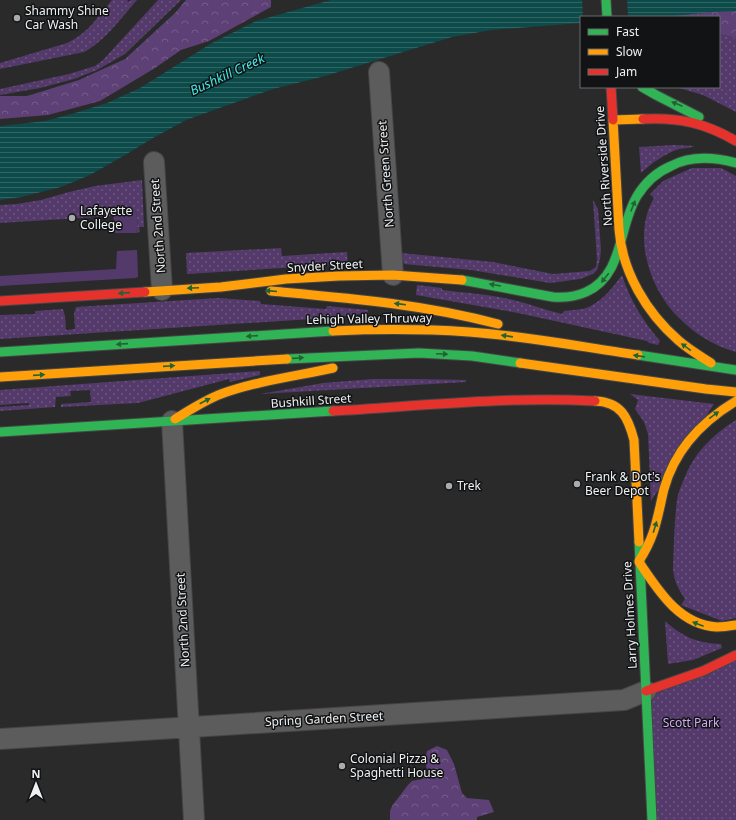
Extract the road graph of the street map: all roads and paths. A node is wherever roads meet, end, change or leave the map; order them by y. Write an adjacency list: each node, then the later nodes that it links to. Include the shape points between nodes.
1 (606, 0): 2 (main road)
2 (607, 16)
3 (378, 72): 12 (street, North Green Street)
4 (611, 88): 6 (main road, North Riverside Drive)
5 (644, 88): 7 (main road, one-way to 5, via 683,107)
6 (613, 120): 7 (main road, via 678,119); 11 (main road, North Riverside Drive)
7 (708, 126): 8 (main road)
8 (736, 141)
9 (154, 162): 14 (street, North 2nd Street)
10 (736, 163): 11 (main road, Snyder Street, one-way to 10, via 636,197 659,173 677,163 698,158 718,158)
11 (621, 243): 12 (main road, Snyder Street, one-way to 12, via 613,266 604,280 591,291 568,298 458,280); 19 (main road, one-way to 11, via 683,345 655,318 634,280)
12 (393, 275): 13 (main road, Snyder Street, via 287,279)
13 (223, 287): 14 (main road, Snyder Street, one-way to 14); 16 (main road, one-way to 13, via 444,311 377,301)
14 (162, 290): 15 (main road, Snyder Street, one-way to 15)
15 (0, 301)
16 (574, 346): 17 (main road, Lehigh Valley Thruway, one-way to 17, via 475,332 387,329); 19 (main road, Lehigh Valley Thruway, one-way to 16)
17 (0, 352)
18 (419, 353): 21 (main road, one-way to 18); 22 (main road, one-way to 22, via 485,358); 25 (main road, one-way to 18, via 210,398 259,383)
19 (719, 368): 20 (main road, Lehigh Valley Thruway)
20 (736, 370)
21 (0, 377)
22 (736, 392)
23 (736, 401): 27 (main road, one-way to 23, via 650,544 667,479 679,452 694,432 713,415)
24 (622, 411): 25 (main road, Bushkill Street, via 600,401 523,399); 27 (main road, Larry Holmes Drive, via 630,424 633,436)
25 (172, 421): 26 (main road, Bushkill Street); 31 (street, North 2nd Street)
26 (0, 432)
27 (639, 562): 28 (main road, one-way to 27, via 703,626 686,618 664,597); 30 (main road, Larry Holmes Drive)
28 (736, 625)
29 (736, 655): 30 (main road, via 712,669)
30 (646, 692): 31 (street, Spring Garden Street, via 624,700); 34 (main road, Larry Holmes Drive)
31 (189, 728): 32 (street, Spring Garden Street); 33 (street, North 2nd Street)
32 (0, 739)
33 (194, 820)
34 (652, 820)

